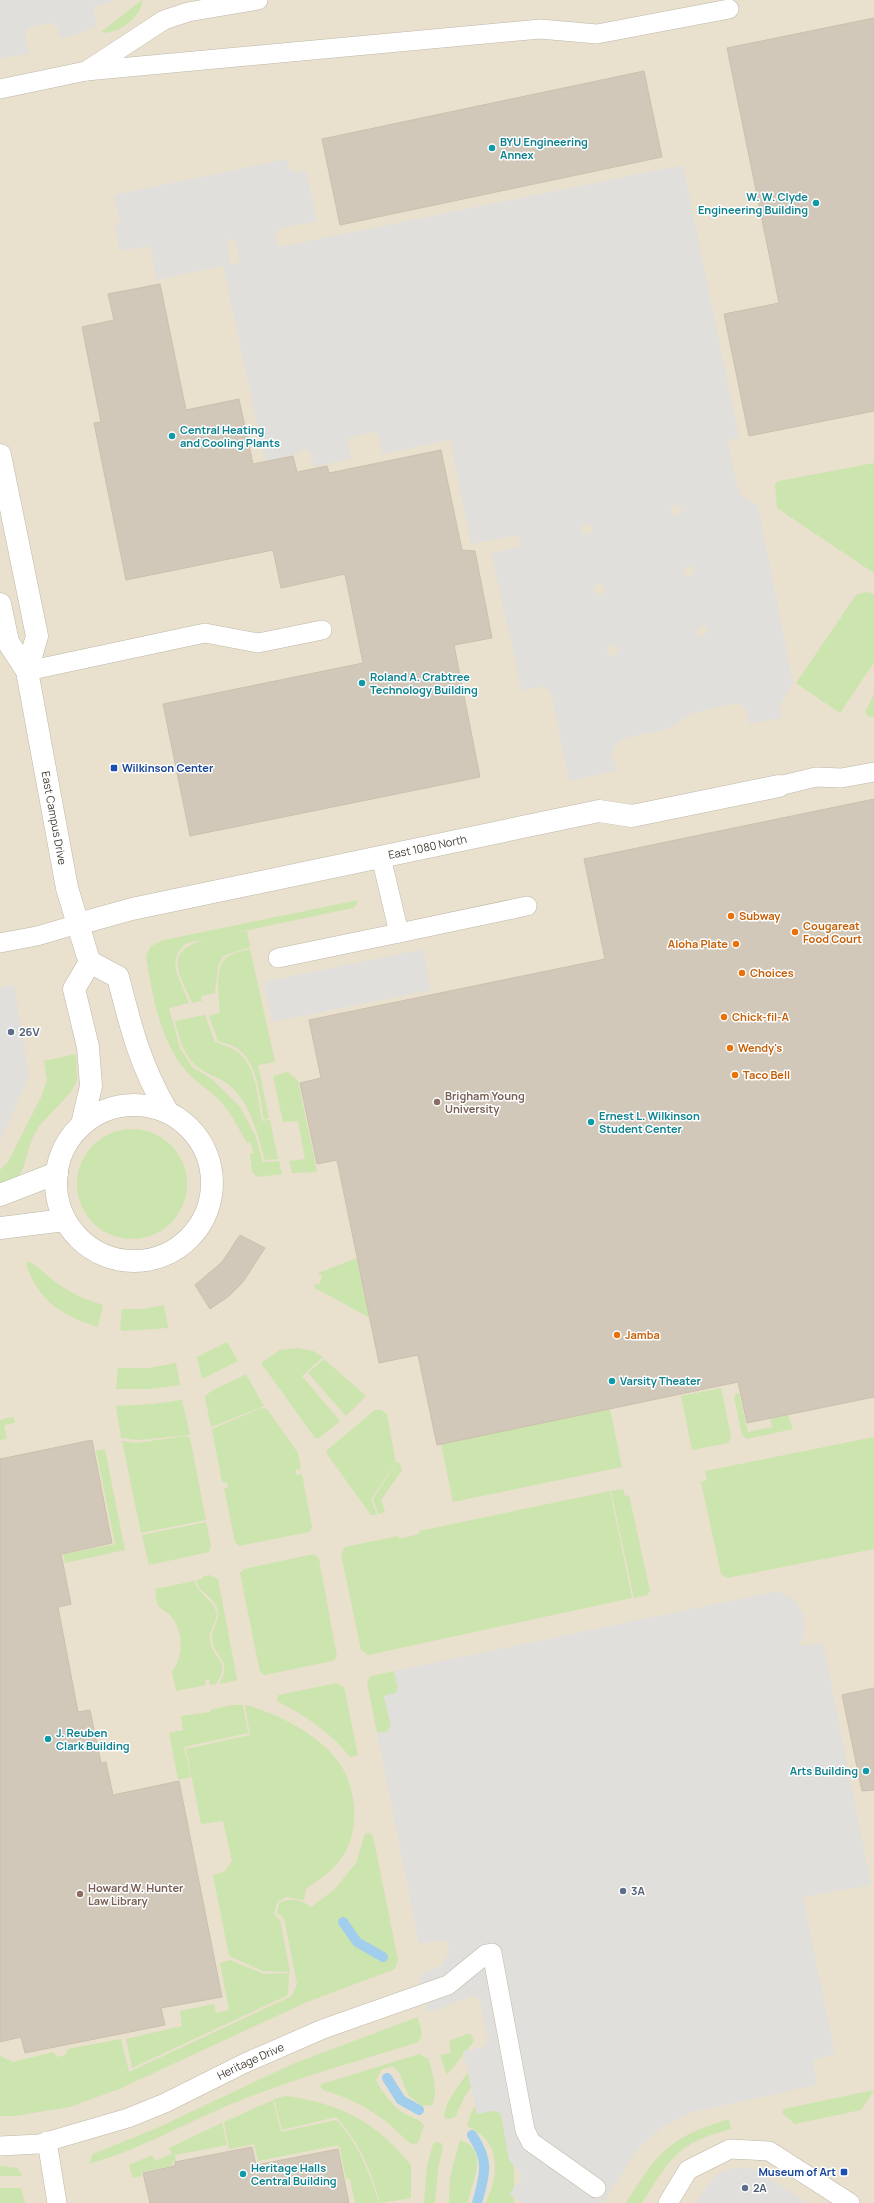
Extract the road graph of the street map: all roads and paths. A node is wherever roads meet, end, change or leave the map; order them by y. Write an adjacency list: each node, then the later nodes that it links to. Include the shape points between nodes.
1 (258, 0): 3 (lane, via 188,12 164,20)
2 (729, 8): 3 (lane, via 597,34 540,29)
3 (86, 71): 4 (lane)
4 (0, 90)
5 (0, 455): 8 (street, East Campus Drive, via 37,636)
6 (0, 604): 8 (street, East Campus Drive, via 8,642)
7 (322, 630): 8 (lane, via 258,643 205,633)
8 (28, 671): 13 (street, East Campus Drive, via 68,888)
9 (874, 772): 10 (lane, via 841,778 816,778)
10 (779, 786): 11 (street, East 1080 North, via 632,816 599,811)
11 (381, 857): 13 (street, East 1080 North, via 132,909); 14 (lane)
12 (527, 906): 14 (lane)
13 (78, 924): 15 (lane); 17 (street, East Campus Drive)
14 (399, 932): 16 (lane)
15 (0, 943)
16 (278, 958)
17 (90, 962): 18 (street, via 118,977 133,1038 150,1081); 19 (street, via 74,989 88,1047 91,1086)
18 (167, 1111): 19 (street, via 135,1105 111,1109); 22 (street, via 181,1120 198,1138 210,1161 213,1186 208,1211 195,1233 175,1250 152,1260 126,1261 101,1255 80,1240)
19 (83, 1120): 20 (street, via 62,1152)
20 (57, 1173): 21 (street); 22 (street, via 57,1197)
21 (0, 1195)
22 (65, 1220): 23 (street)
23 (0, 1228)
24 (47, 2141): 25 (lane, Heritage Drive); 26 (lane, Heritage Drive, via 128,2118 323,2029 448,1985 486,1954 492,1953 524,2130 531,2142); 27 (lane)
25 (0, 2146)
26 (596, 2188)
27 (57, 2203)
28 (668, 2203): 29 (lane, via 688,2170 730,2149 769,2151)
29 (850, 2203)

